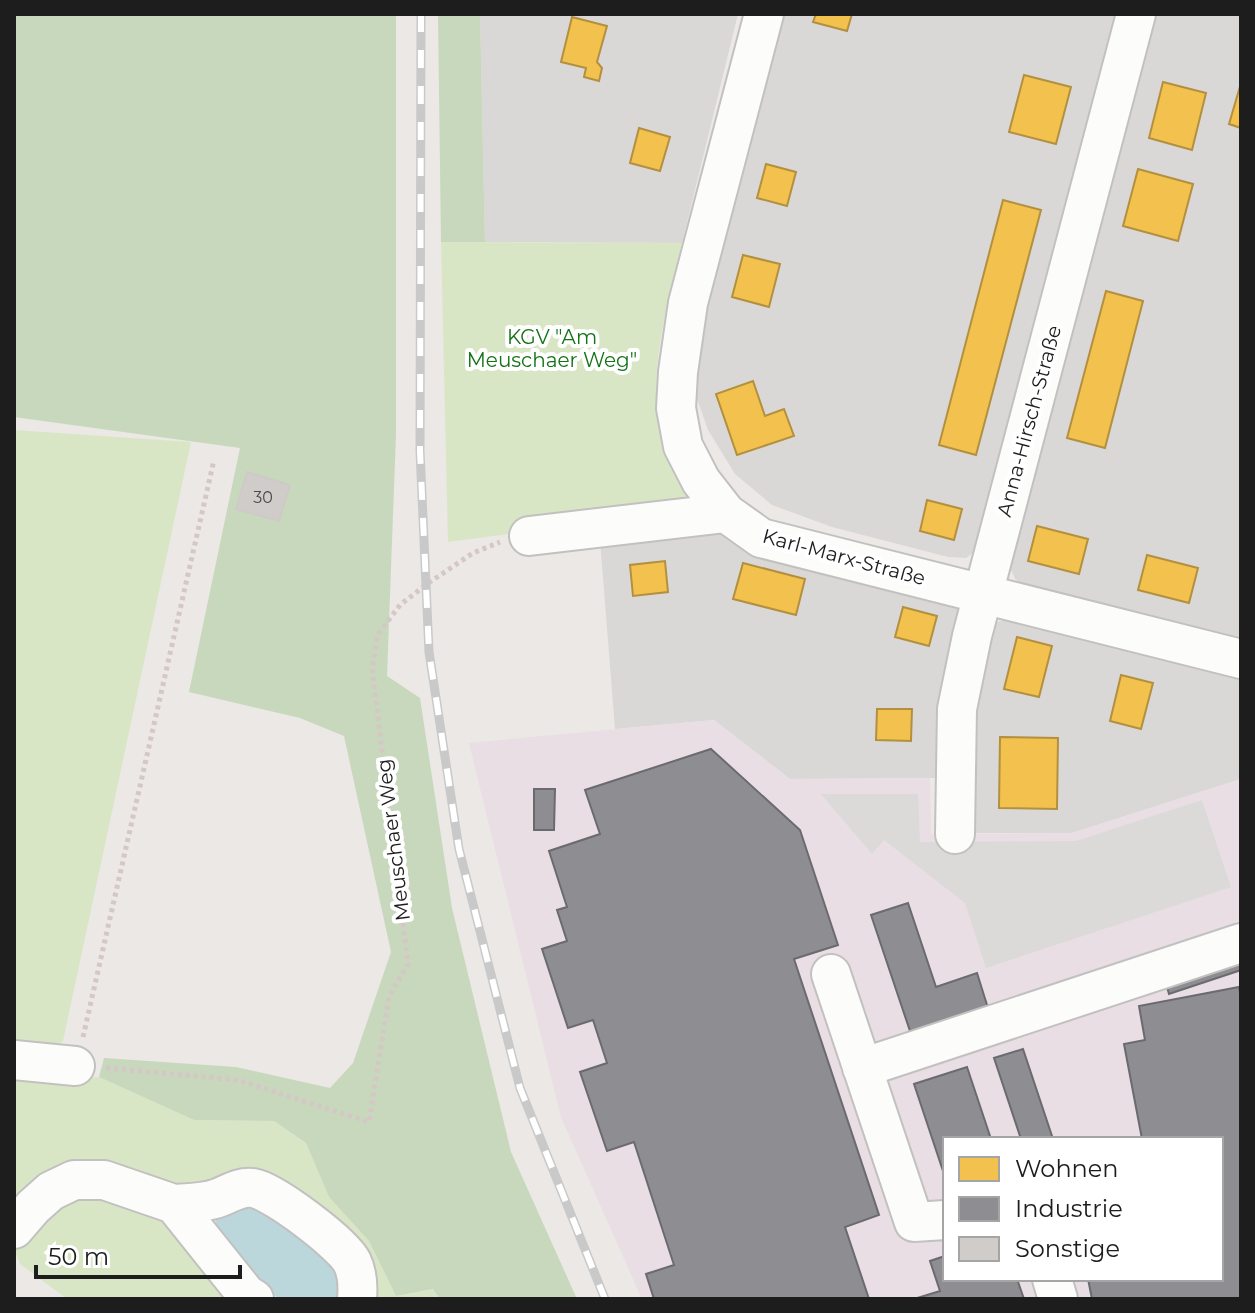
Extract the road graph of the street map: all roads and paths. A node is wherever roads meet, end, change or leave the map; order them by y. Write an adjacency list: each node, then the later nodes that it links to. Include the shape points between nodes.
1 (764, 14): 4 (street, Karl-Marx-Straße, via 688,303 678,372 676,408 683,446)
2 (1136, 14): 6 (street, Anna-Hirsch-Straße)
3 (214, 460): 11 (path, via 84,1036 69,1057)
4 (726, 513): 5 (street); 6 (street, Karl-Marx-Straße, via 761,538)
5 (529, 536): 11 (path, Meuschaer Weg, via 473,553 400,605 378,634 372,668 408,964 389,996 369,1122 238,1080)
6 (983, 595): 7 (street, Karl-Marx-Straße); 8 (street, Anna-Hirsch-Straße, via 957,709)
7 (1241, 659)
8 (955, 834)
9 (1241, 943): 12 (street)
10 (831, 974): 12 (street)
11 (45, 1063)
12 (862, 1068): 14 (street, via 914,1222)
13 (174, 1204): 15 (street, via 104,1180 74,1180 40,1199); 16 (street); 17 (street, via 253,1188 269,1194 343,1249 356,1271)
14 (943, 1220)
15 (14, 1229)
16 (254, 1299)
17 (357, 1299)

